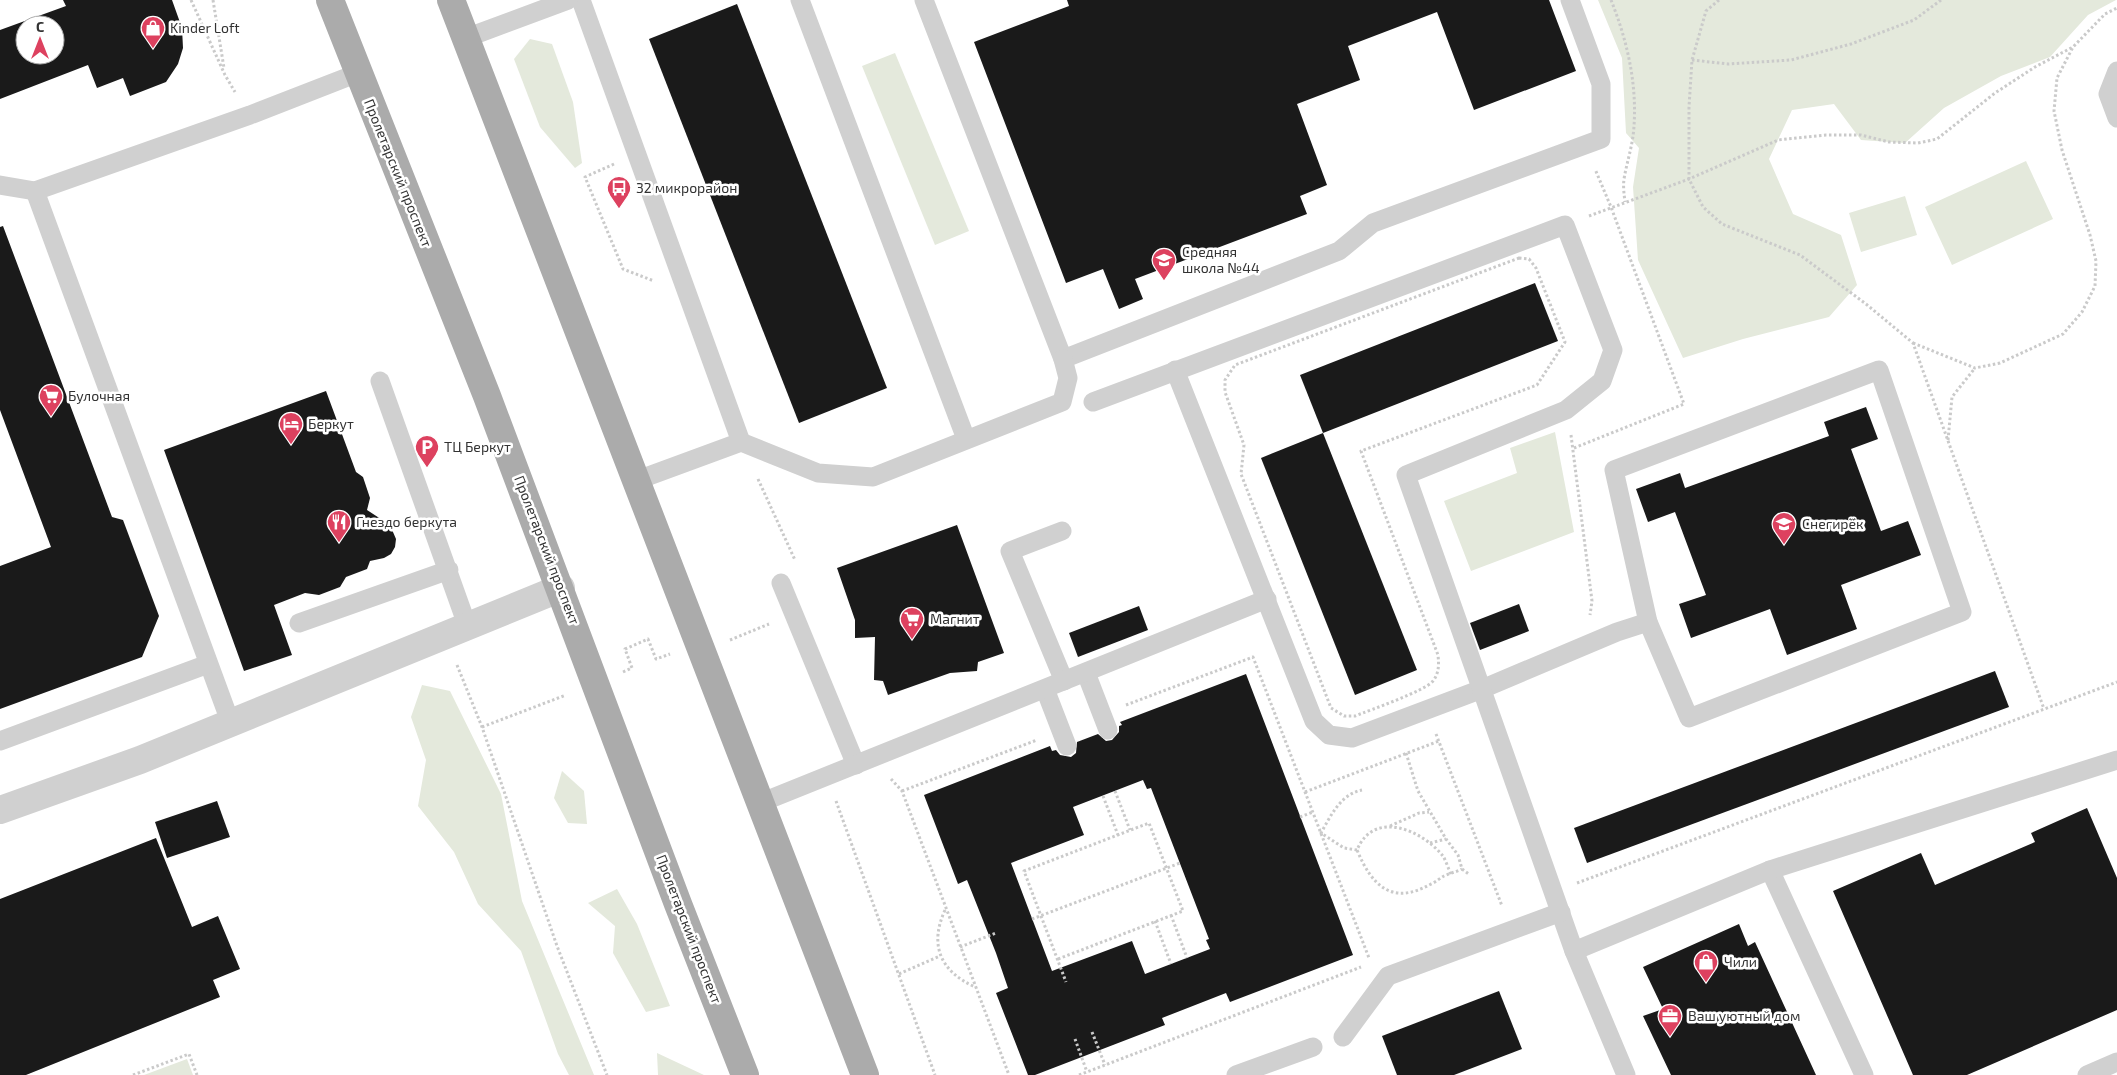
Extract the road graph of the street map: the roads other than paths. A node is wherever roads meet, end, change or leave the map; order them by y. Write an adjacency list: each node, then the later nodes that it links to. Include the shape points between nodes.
1 (330, 0): 10 (main road, Пролетарский проспект)
2 (451, 0): 8 (main road)
3 (568, 0): 8 (lane)
4 (581, 0): 19 (lane)
5 (800, 0): 18 (lane)
6 (924, 0): 14 (lane)
7 (1570, 0): 14 (lane, via 1601,84 1601,139 1373,223 1339,251)
8 (466, 38): 20 (main road)
9 (2117, 71): 11 (lane, via 2108,94)
10 (358, 73): 13 (lane); 24 (main road, Пролетарский проспект)
11 (2117, 118)
12 (0, 185): 13 (lane)
13 (35, 191): 29 (lane)
14 (1063, 359): 18 (lane, via 1068,378 1062,402)
15 (1176, 370): 17 (lane); 25 (lane); 33 (lane, via 1565,225 1613,350 1602,381 1566,410 1406,475)
16 (380, 381): 22 (lane)
17 (1093, 402)
18 (966, 439): 19 (lane, via 873,477 818,473)
19 (741, 442): 20 (lane)
20 (635, 481): 40 (main road)
21 (1062, 531): 31 (lane, via 1010,551)
22 (449, 570): 27 (lane); 28 (lane)
23 (780, 583): 39 (lane)
24 (561, 588): 28 (street); 49 (main road, Пролетарский проспект, via 678,904)
25 (1267, 600): 30 (lane); 33 (lane, via 1314,721 1330,735 1352,738)
26 (1648, 622): 26 (lane, via 1614,470 1879,370 1962,612 1689,718); 33 (lane, via 1609,635)
27 (299, 623)
28 (456, 630): 35 (street)
29 (208, 664): 35 (lane); 37 (lane)
30 (1086, 673): 31 (lane); 34 (lane)
31 (1064, 681): 32 (lane)
32 (1045, 689): 36 (lane); 39 (lane)
33 (1482, 689): 43 (lane)
34 (1105, 722)
35 (231, 724): 41 (street)
36 (1064, 738)
37 (0, 742)
38 (2117, 760): 42 (lane)
39 (856, 765): 40 (lane)
40 (760, 803): 50 (main road)
41 (0, 810)
42 (1770, 870): 44 (lane); 53 (lane)
43 (1561, 912): 44 (lane); 45 (lane, via 1388,976)
44 (1574, 951): 52 (lane)
45 (1343, 1036)
46 (1314, 1047): 48 (lane)
47 (2117, 1062): 54 (lane)
48 (1259, 1071): 51 (lane)
49 (746, 1075)
50 (865, 1075)
51 (1236, 1075)
52 (1626, 1075)
53 (1864, 1075)
54 (2087, 1075)

